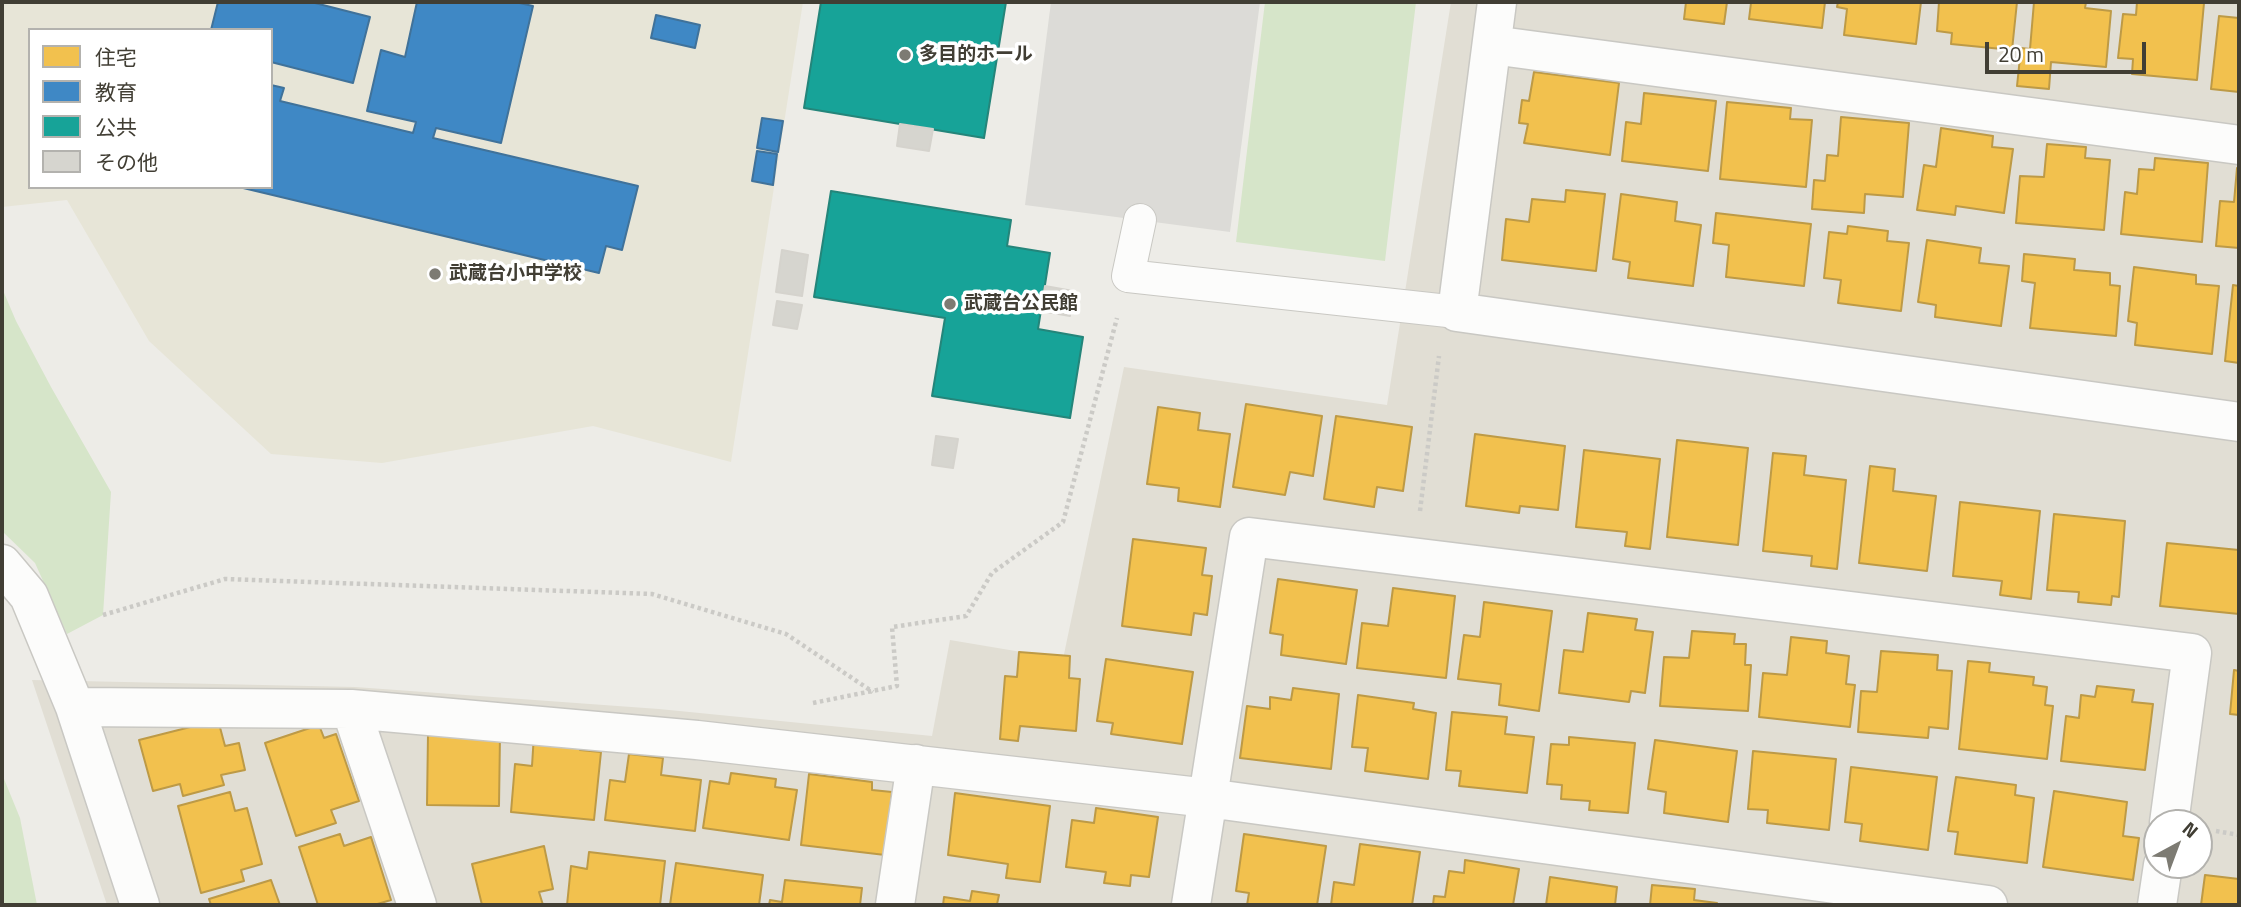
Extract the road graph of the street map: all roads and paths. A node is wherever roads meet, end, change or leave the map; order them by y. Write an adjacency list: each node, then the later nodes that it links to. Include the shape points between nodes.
1 (1497, 2): 2 (street)
2 (1492, 45): 3 (street); 6 (street)
3 (2239, 145)
4 (1140, 220): 5 (lane)
5 (1128, 276): 6 (lane); 11 (path, via 1063,523 992,573 966,616 892,628 897,687)
6 (1451, 311): 7 (street); 8 (path)
7 (2239, 422)
8 (1414, 557): 16 (street, via 1249,537); 17 (street, via 2192,653)
9 (2, 564): 13 (street, via 29,596)
10 (103, 615): 11 (path, via 225,579 652,594 786,635)
11 (873, 692): 12 (path)
12 (805, 704)
13 (75, 707): 14 (street); 19 (street)
14 (351, 709): 15 (street); 20 (street)
15 (916, 764): 16 (street); 21 (street)
16 (1208, 799): 22 (street); 23 (street)
17 (2171, 809)
18 (2161, 879): 24 (street)
19 (140, 905)
20 (417, 905)
21 (895, 905)
22 (1191, 905)
23 (1988, 905)
24 (2157, 905)

